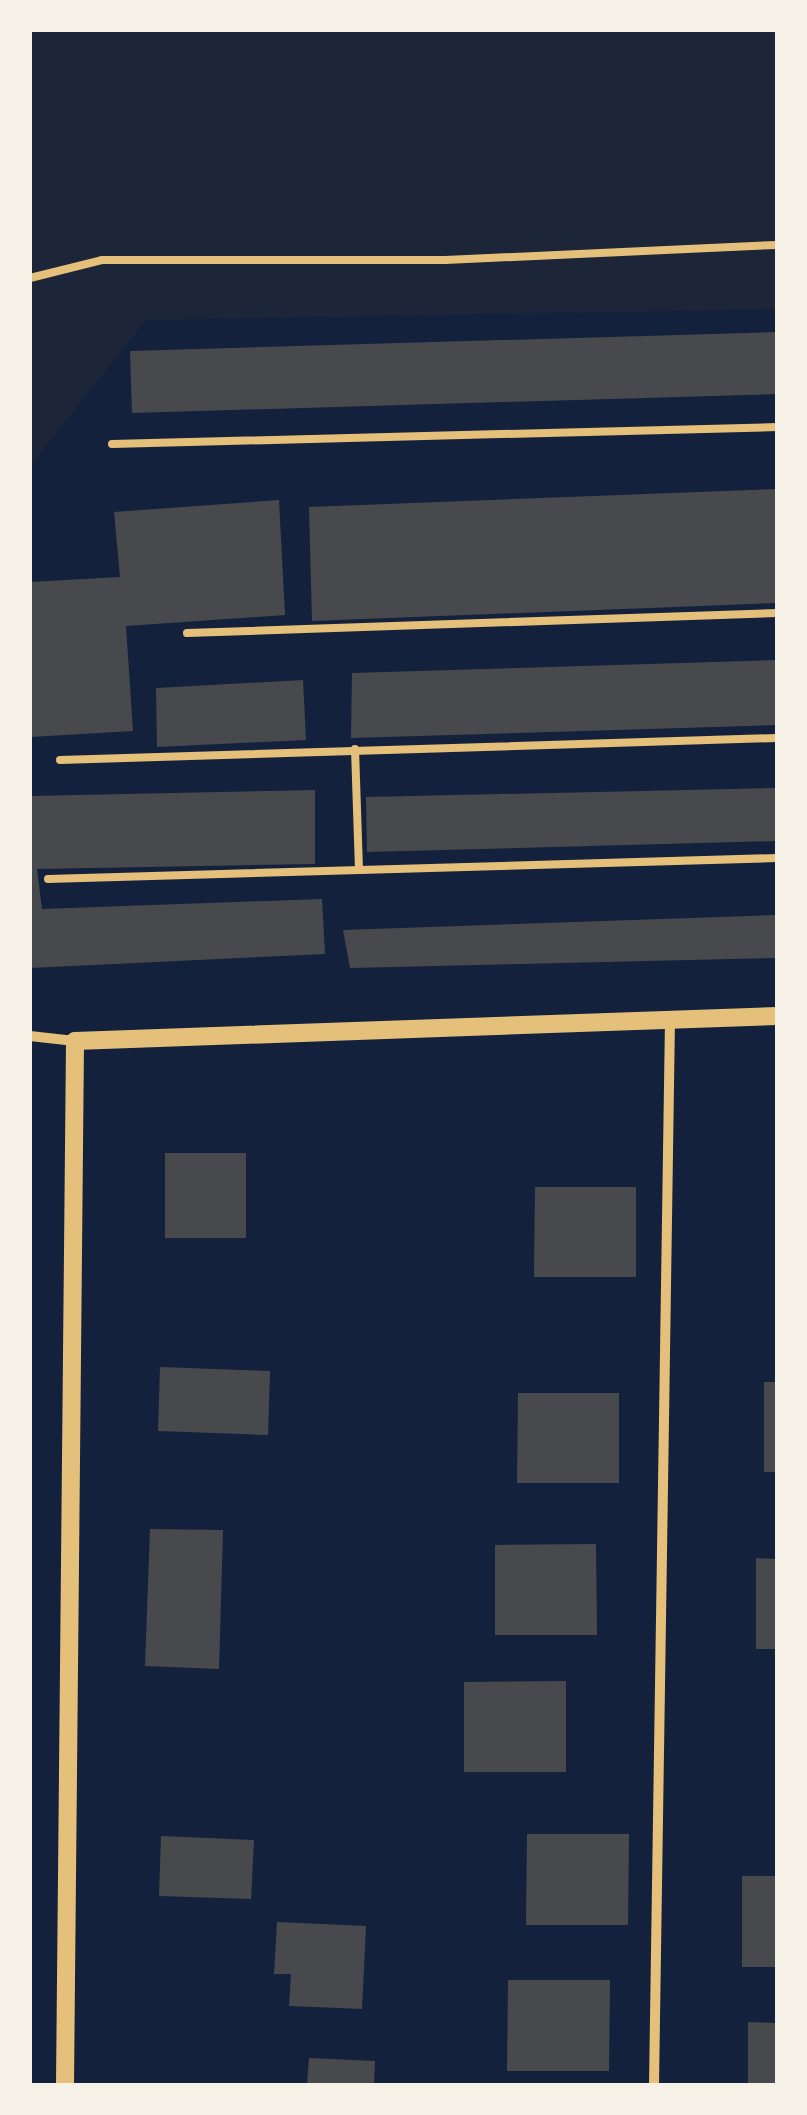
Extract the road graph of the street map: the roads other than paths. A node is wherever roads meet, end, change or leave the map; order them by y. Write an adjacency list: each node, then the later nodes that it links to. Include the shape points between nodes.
1 (777, 245): 2 (lane, via 445,260 102,260)
2 (30, 278)
3 (777, 427): 4 (lane)
4 (112, 444)
5 (777, 613): 6 (lane)
6 (187, 633)
7 (777, 738): 8 (lane)
8 (355, 749): 9 (lane); 11 (lane)
9 (60, 760)
10 (777, 858): 11 (lane)
11 (359, 868): 12 (lane)
12 (48, 878)
13 (777, 1016): 14 (street)
14 (670, 1020): 16 (street); 18 (street)
15 (30, 1036): 16 (street)
16 (75, 1041): 17 (street)
17 (65, 2085)
18 (654, 2085)

